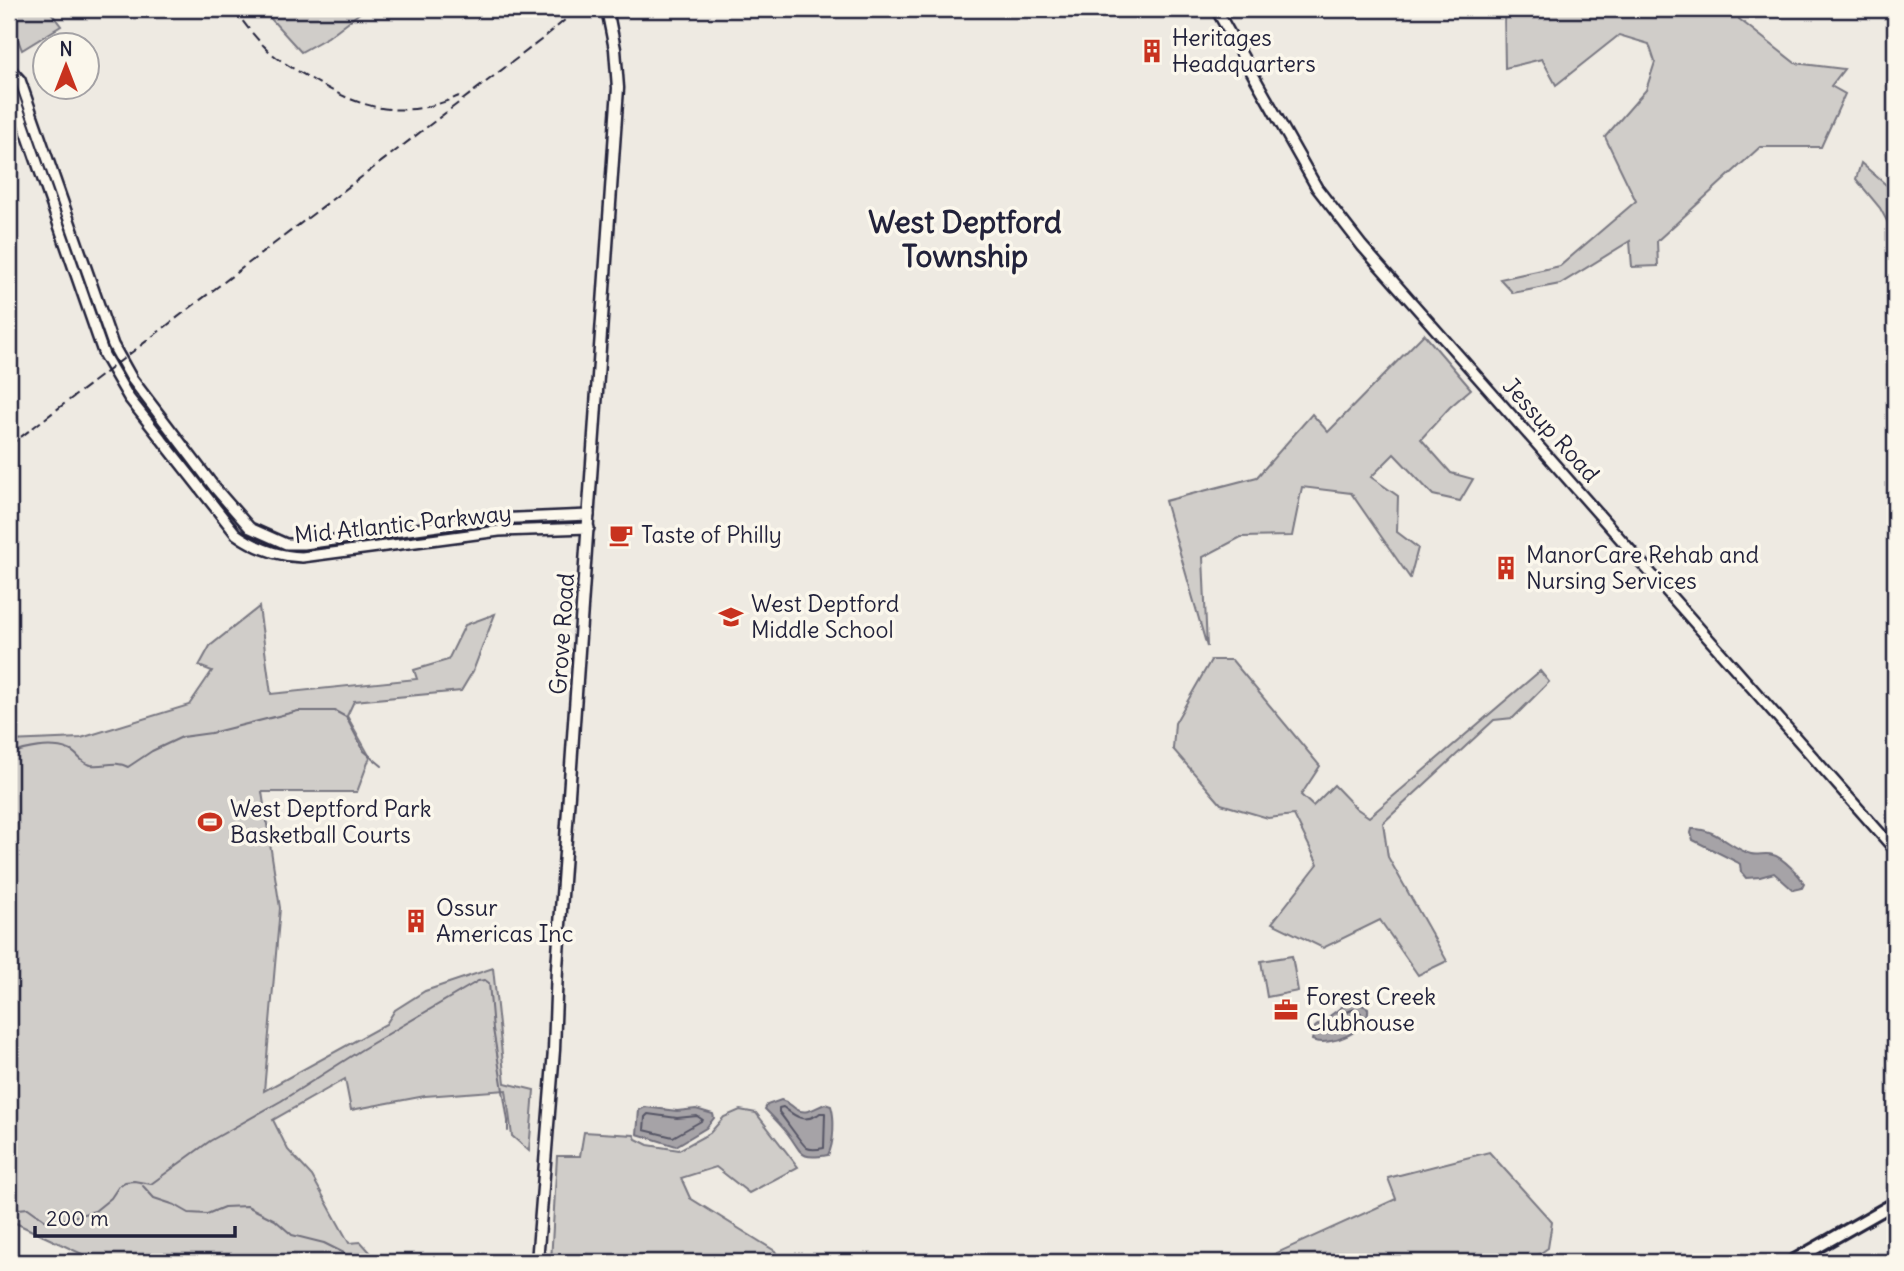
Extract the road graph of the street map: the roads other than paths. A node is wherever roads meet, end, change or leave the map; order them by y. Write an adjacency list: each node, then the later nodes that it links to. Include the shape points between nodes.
1 (607, 9): 4 (main road, Grove Road, via 618,88)
2 (1216, 9): 6 (street, Jessup Road, via 1317,188 1362,246)
3 (9, 73): 4 (street, Mid Atlantic Parkway, via 20,80 113,345 132,379 250,528 286,544 304,544 491,519); 5 (street, Mid Atlantic Parkway, via 104,355 129,398 236,534 273,553 302,557 499,531)
4 (589, 515): 5 (main road, Grove Road)
5 (589, 528): 8 (main road, Grove Road)
6 (1895, 850)
7 (1895, 1203): 9 (main road)
8 (537, 1262)
9 (1791, 1262)

